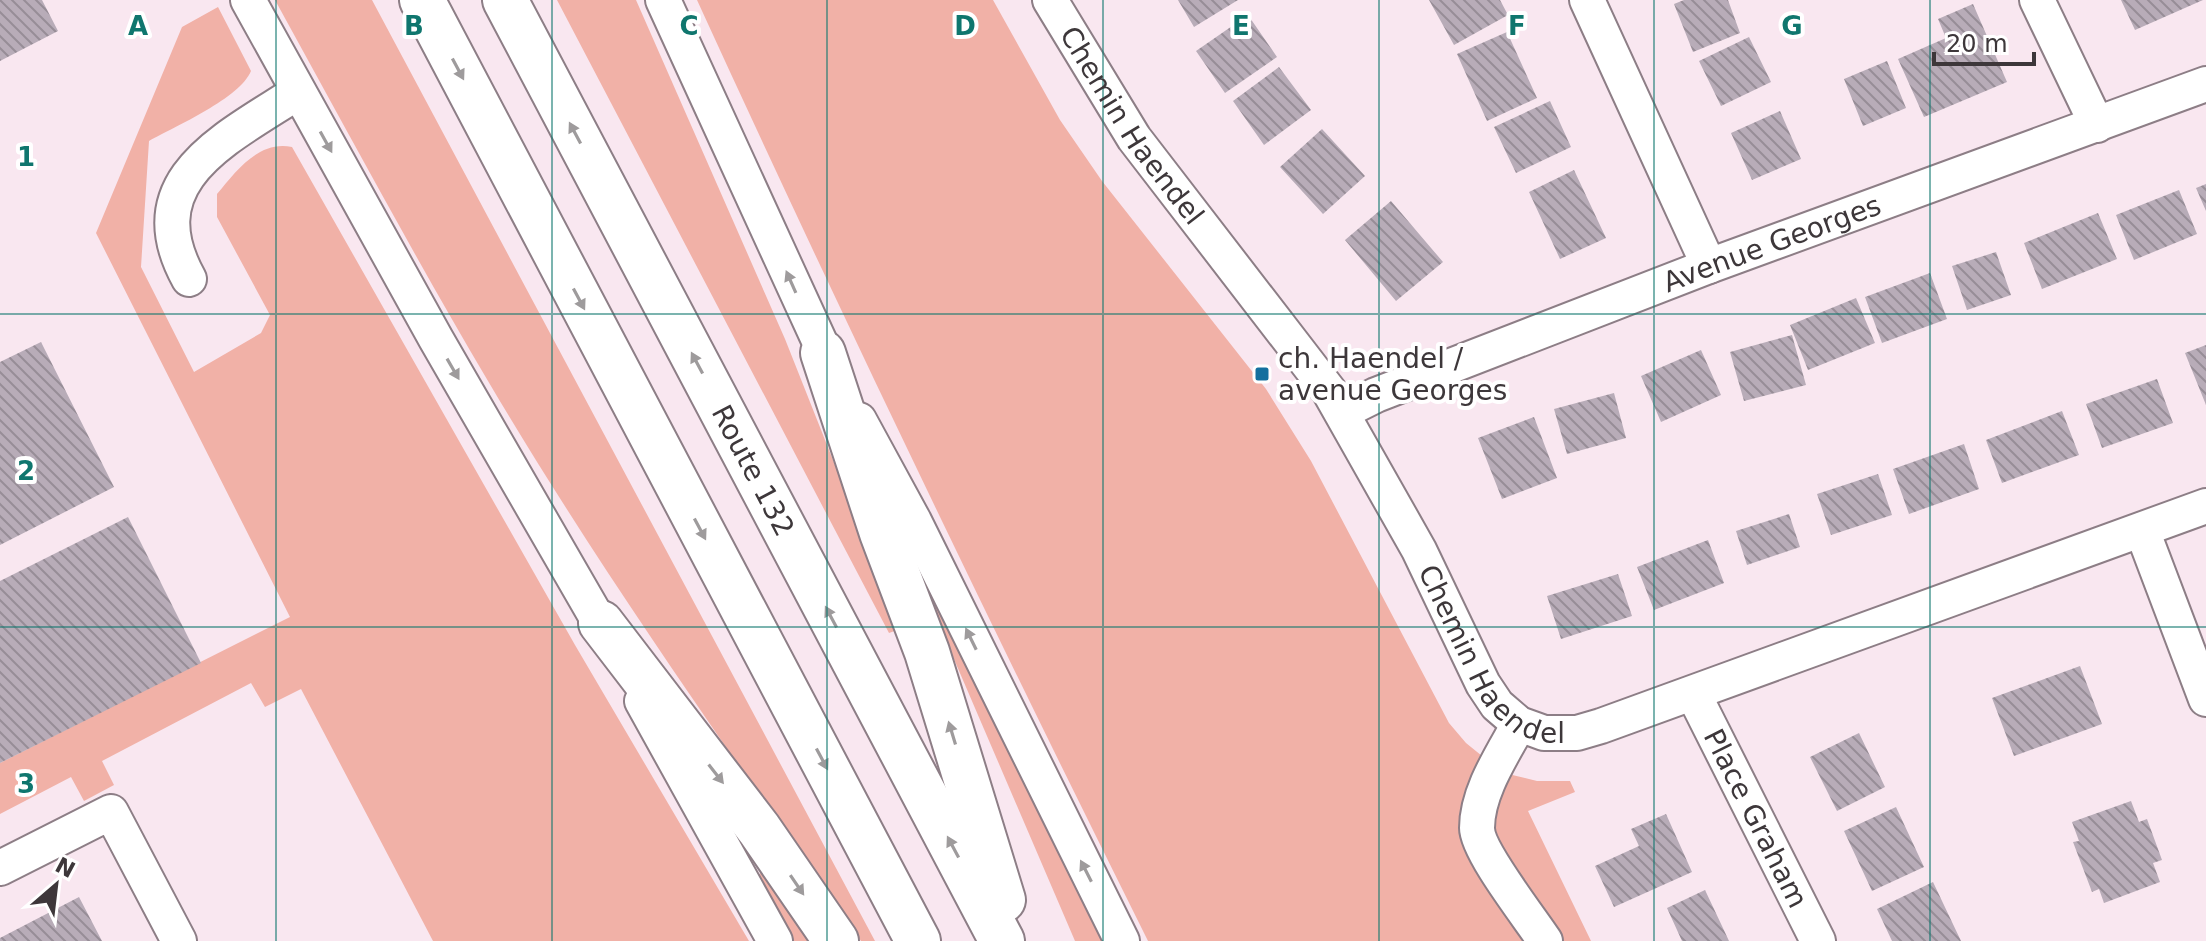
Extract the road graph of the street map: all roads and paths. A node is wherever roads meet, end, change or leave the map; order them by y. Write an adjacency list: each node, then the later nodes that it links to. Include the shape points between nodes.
1 (248, 0): 9 (street)
2 (422, 0): 25 (highway, one-way to 25)
3 (505, 0): 26 (highway, Route 132, one-way to 3)
4 (663, 0): 13 (street, one-way to 4)
5 (1050, 0): 14 (street, Chemin Haendel, via 1134,138)
6 (1587, 0): 11 (street)
7 (2037, 0): 10 (street)
8 (2206, 84): 10 (street, Avenue Georges)
9 (298, 92): 12 (street, via 225,141 182,184 174,203 172,241); 17 (street, one-way to 17)
10 (2097, 125): 11 (street, Avenue Georges)
11 (1709, 266): 14 (street, Avenue Georges)
12 (189, 279)
13 (823, 353): 27 (highway, one-way to 13, via 927,652); 28 (street, one-way to 13, via 914,521)
14 (1342, 412): 20 (street, Chemin Haendel, via 1419,550 1483,684)
15 (2206, 506): 16 (street, Chemin Haendel)
16 (2142, 530): 18 (street, Chemin Haendel); 19 (street)
17 (601, 623): 23 (street); 24 (highway, one-way to 24, via 759,829)
18 (1694, 695): 20 (street, Chemin Haendel, via 1577,733 1544,733); 30 (street, Place Graham)
19 (2206, 699)
20 (1519, 724): 29 (street, via 1480,806 1477,831 1484,850)
21 (0, 868): 22 (street, via 111,812)
22 (179, 941)
23 (775, 941)
24 (836, 941)
25 (918, 941)
26 (1002, 941)
27 (1015, 941)
28 (1122, 941)
29 (1545, 941)
30 (1818, 941)

